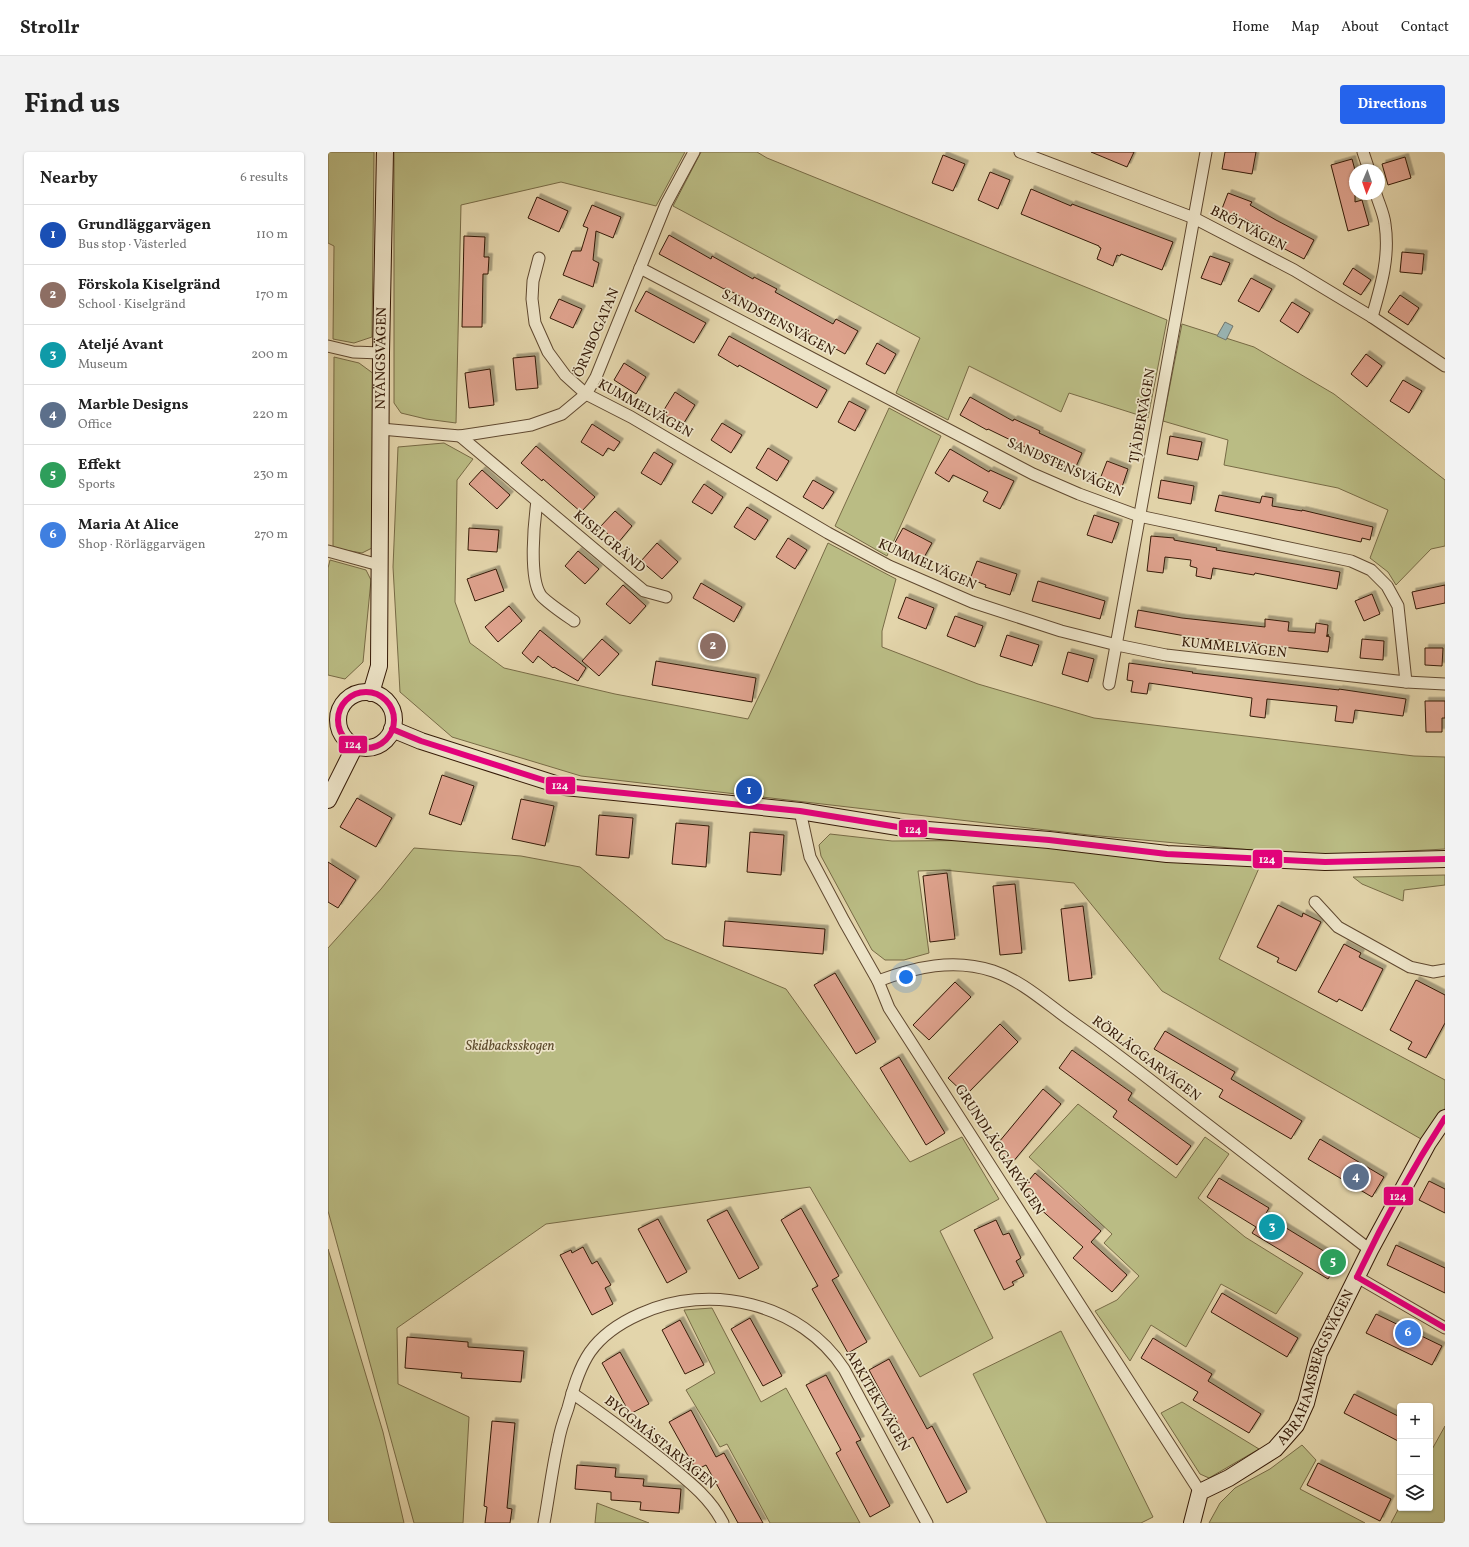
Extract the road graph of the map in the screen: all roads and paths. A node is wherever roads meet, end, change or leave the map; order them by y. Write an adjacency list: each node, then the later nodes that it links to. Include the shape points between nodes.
1 (385, 152): 13 (street, NYÄNGSVÄGEN)
2 (694, 152): 10 (street, ÖRNBOGATAN, via 666,204)
3 (1020, 152): 8 (street, BRÖTVÄGEN)
4 (1206, 152): 8 (street, TJÄDERVÄGEN)
5 (1364, 152): 6 (street)
6 (1367, 164)
7 (1378, 200): 11 (street, via 1385,223 1385,272)
8 (1194, 218): 11 (street, BRÖTVÄGEN, via 1294,270); 19 (street, TJÄDERVÄGEN)
9 (539, 258): 15 (street, KUMMELVÄGEN, via 533,281 535,323 548,352 565,375)
10 (640, 268): 15 (street, ÖRNBOGATAN, via 596,377); 19 (street, SANDSTENSVÄGEN, via 1033,474)
11 (1372, 317): 14 (street, BRÖTVÄGEN)
12 (328, 346): 13 (street, via 353,352)
13 (381, 353): 16 (street, NYÄNGSVÄGEN)
14 (1445, 366)
15 (586, 394): 17 (street, ÖRNBOGATAN, via 562,414 531,426); 24 (street, KUMMELVÄGEN, via 631,417 889,566 972,602 1061,632)
16 (381, 429): 17 (street, ÖRNBOGATAN); 21 (street, NYÄNGSVÄGEN)
17 (460, 436): 18 (street, KISELGRÄND)
18 (537, 501): 22 (street, KISELGRÄND, via 644,591); 23 (street, via 534,521 534,575 540,595)
19 (1139, 516): 24 (street, TJÄDERVÄGEN); 25 (street, SANDSTENSVÄGEN, via 1351,561 1371,570 1387,586 1398,606)
20 (328, 551): 21 (street)
21 (379, 565): 28 (street, NYÄNGSVÄGEN, via 379,666)
22 (666, 597)
23 (574, 621)
24 (1117, 645): 25 (street, KUMMELVÄGEN, via 1166,655); 26 (street, TJÄDERVÄGEN)
25 (1406, 682): 27 (street, KUMMELVÄGEN)
26 (1109, 684)
27 (1445, 684)
28 (371, 693): 29 (street, via 354,695); 30 (street, via 385,700 391,708 394,720)
29 (335, 706): 31 (street, via 341,733)
30 (392, 729): 31 (street, via 381,744 368,748); 33 (street, via 421,741 565,787)
31 (355, 746): 32 (street)
32 (328, 800)
33 (800, 811): 34 (street, via 904,828 1049,840 1167,854 1325,862); 37 (street, GRUNDLÄGGARVÄGEN, via 810,857)
34 (1445, 859)
35 (1315, 902): 36 (street, via 1338,927 1410,967 1433,972)
36 (1445, 970)
37 (878, 981): 39 (street, RÖRLÄGGARVÄGEN, via 904,971 949,965 993,971 1018,983 1125,1059); 43 (street, GRUNDLÄGGARVÄGEN, via 889,1008)
38 (1445, 1118): 39 (street, ABRAHAMSBERGSVÄGEN, via 1428,1143)
39 (1370, 1250): 40 (street, ABRAHAMSBERGSVÄGEN)
40 (1357, 1277): 41 (street); 43 (street, ABRAHAMSBERGSVÄGEN, via 1319,1352 1306,1403 1296,1425 1275,1449 1229,1478)
41 (1445, 1328)
42 (572, 1392): 44 (street, ARKITEKTVÄGEN, via 558,1442); 45 (street, BYGGMÄSTARVÄGEN, via 625,1430 698,1490); 46 (street, ARKITEKTVÄGEN, via 582,1365 604,1336 650,1309 697,1300 751,1303 802,1326 837,1358)
43 (1200, 1492): 47 (street)
44 (544, 1523)
45 (724, 1523)
46 (927, 1523)
47 (1192, 1523)

